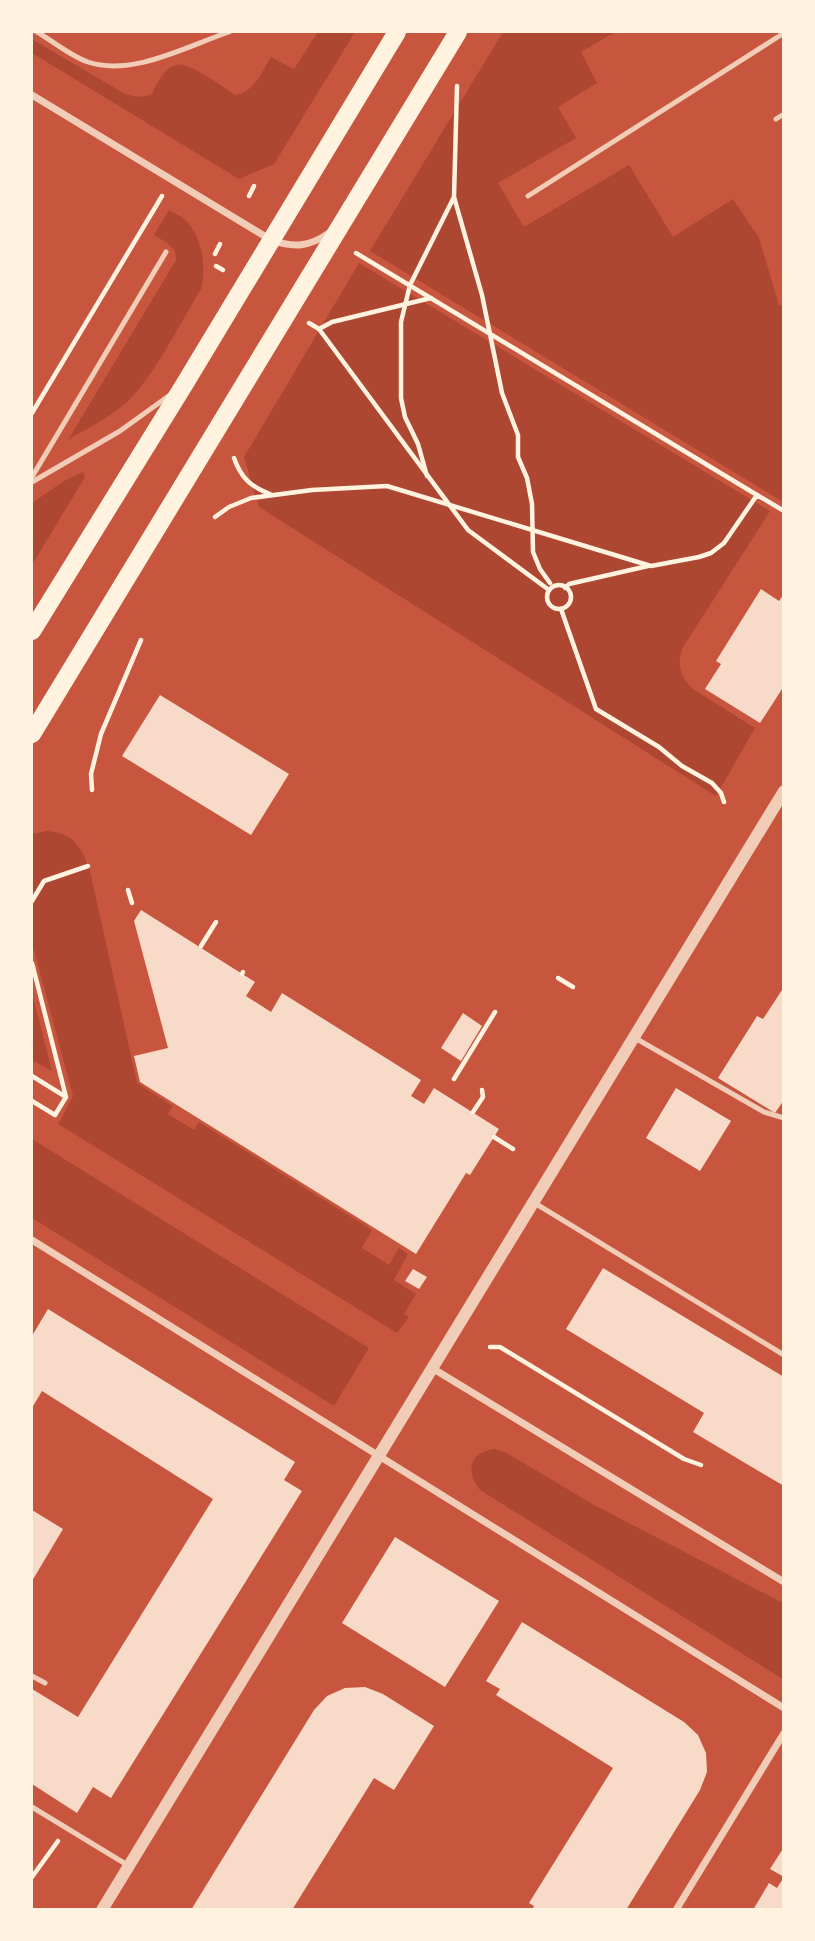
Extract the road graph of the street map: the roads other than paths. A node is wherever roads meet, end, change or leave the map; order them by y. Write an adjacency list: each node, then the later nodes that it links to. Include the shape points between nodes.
1 (37, 32): 2 (lane, via 86,62 106,66 126,66)
2 (229, 32)
3 (397, 32): 11 (main road)
4 (458, 32): 10 (main road)
5 (783, 33): 9 (lane)
6 (32, 95): 11 (street)
7 (783, 114): 8 (lane)
8 (776, 119)
9 (528, 196)
10 (337, 229): 11 (street, via 303,246); 16 (main road)
11 (271, 240): 13 (main road)
12 (166, 251): 14 (lane)
13 (184, 385): 14 (lane, via 120,431); 15 (main road)
14 (32, 480)
15 (32, 631)
16 (32, 734)
17 (783, 791): 18 (street)
18 (633, 1037): 19 (lane, via 764,1112); 20 (street)
19 (783, 1118)
20 (533, 1202): 22 (lane); 23 (street)
21 (32, 1240): 24 (street)
22 (783, 1355)
23 (432, 1368): 24 (street); 25 (street)
24 (379, 1456): 28 (street); 31 (street)
25 (783, 1582)
26 (32, 1675): 27 (lane)
27 (45, 1684)
28 (783, 1708)
29 (783, 1734): 33 (street)
30 (32, 1807): 31 (lane)
31 (129, 1866): 32 (street)
32 (102, 1909)
33 (676, 1909)

